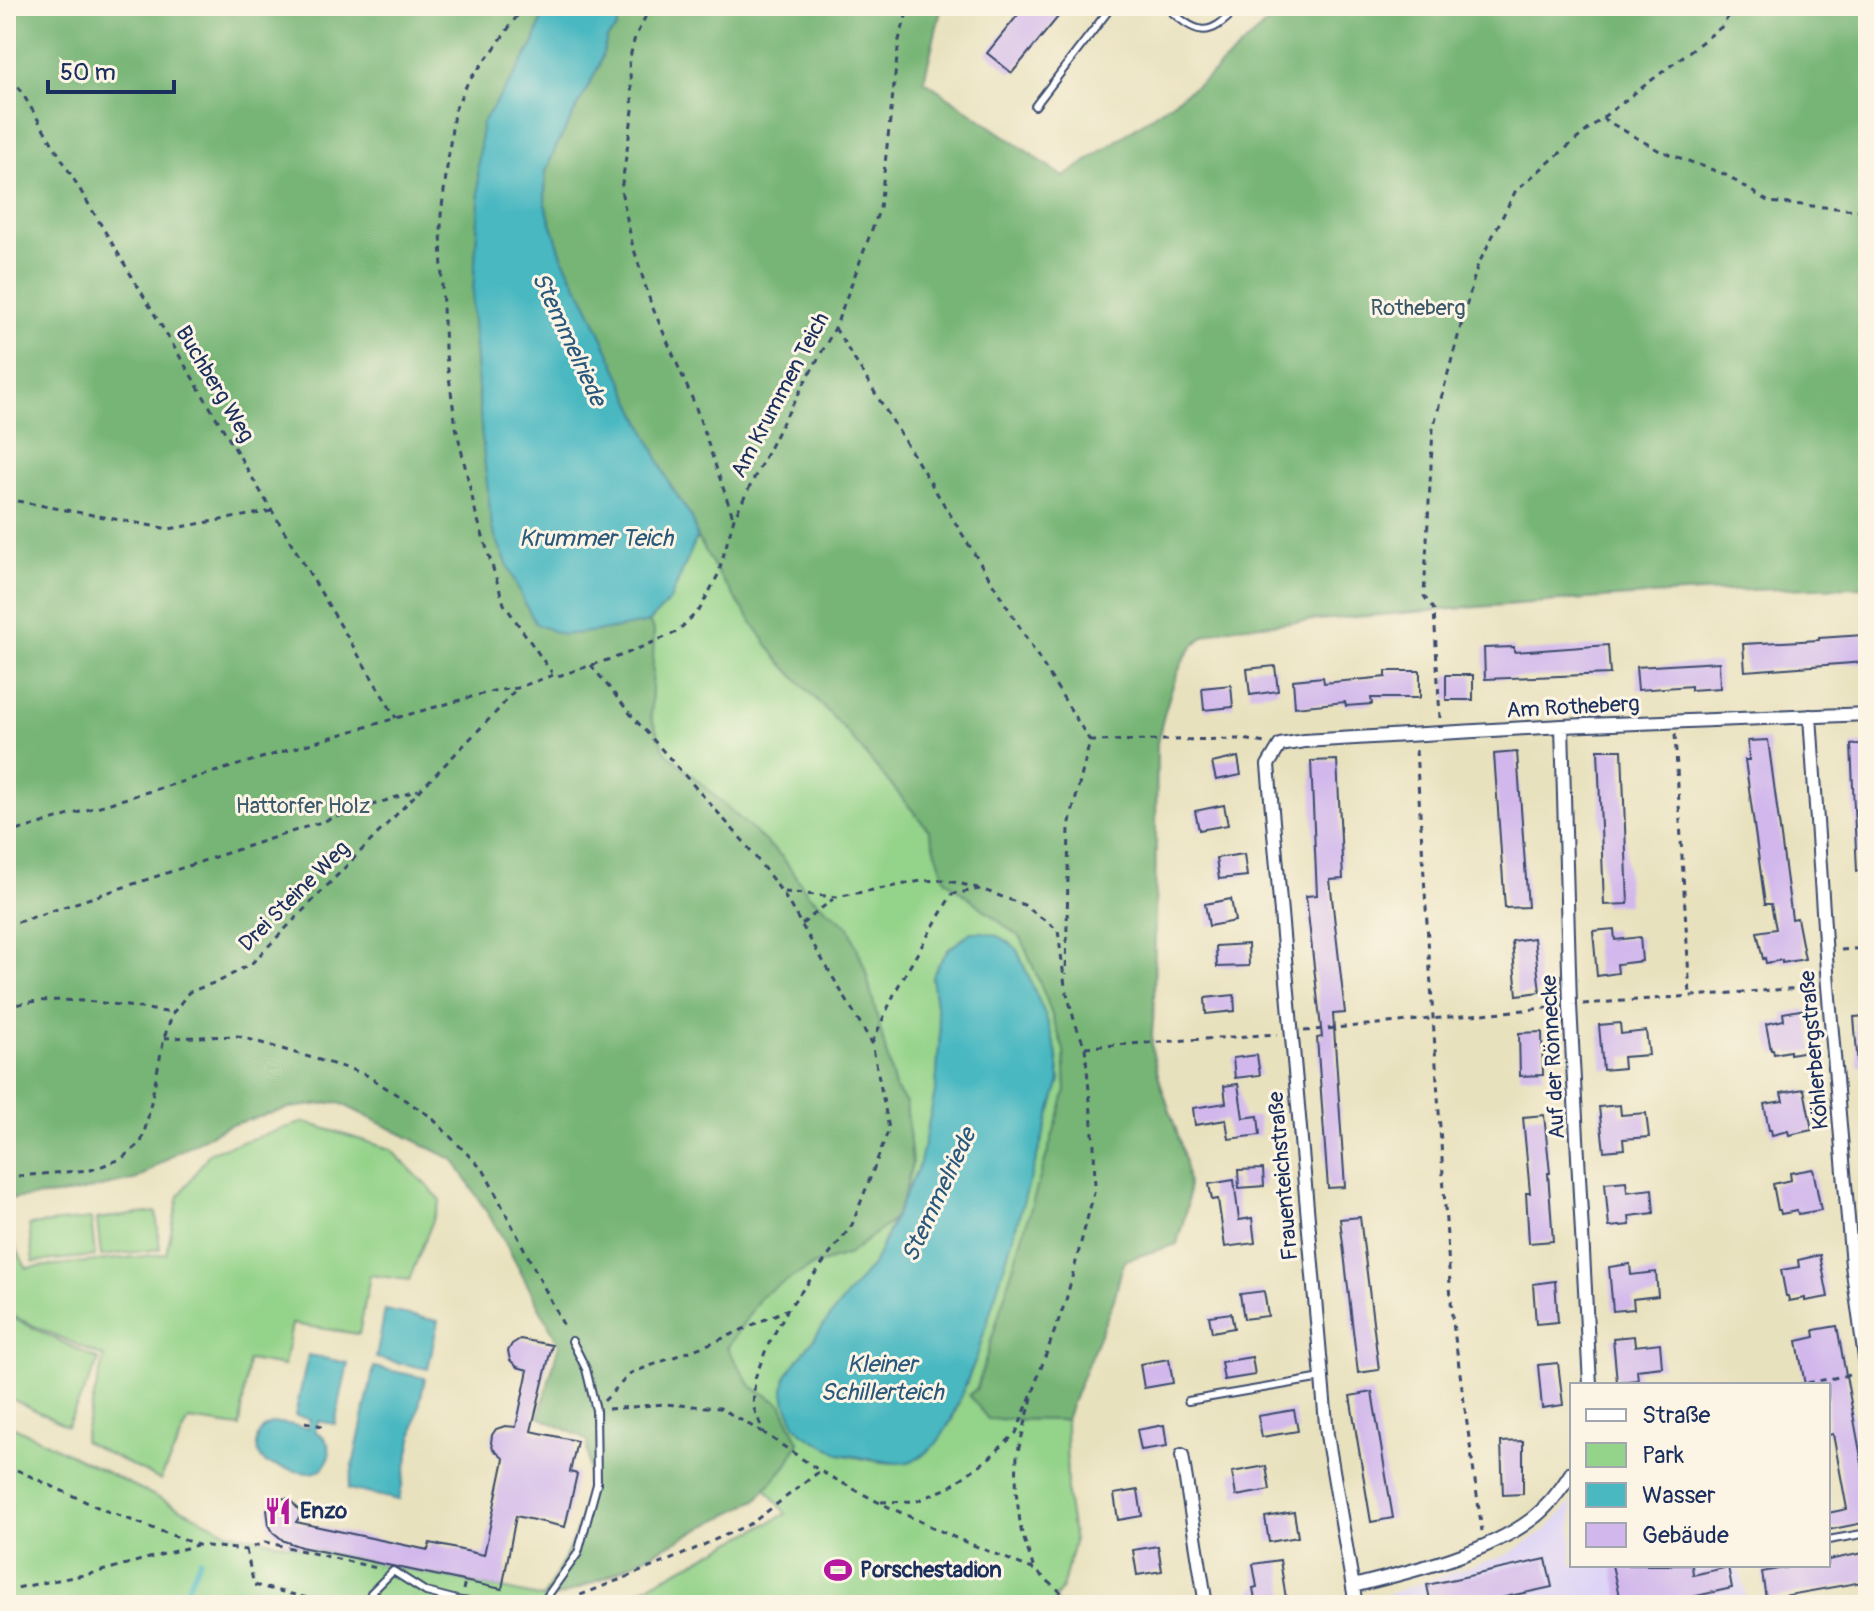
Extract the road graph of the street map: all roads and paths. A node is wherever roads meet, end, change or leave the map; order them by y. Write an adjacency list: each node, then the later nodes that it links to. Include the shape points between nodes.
1 (524, 6): 17 (path, via 468,82 454,112 441,215 442,286 456,427 476,514 504,604)
2 (651, 6): 15 (path, via 629,61 633,110 621,190 651,304 695,405)
3 (909, 6): 12 (path, Am Krummen Teich, via 899,40 880,208)
4 (1112, 6): 9 (lane)
5 (1165, 6): 6 (lane, via 1198,31 1225,21)
6 (1239, 6)
7 (1732, 6): 10 (path, via 1724,25)
8 (6, 66): 14 (path, Buchberg Weg)
9 (1035, 106)
10 (1602, 118): 11 (path, via 1658,150 1724,174 1769,202); 25 (path, via 1516,190 1477,267 1433,428 1424,596 1434,610)
11 (1868, 211)
12 (835, 328): 15 (path, Am Krummen Teich); 26 (path)
13 (17, 501): 14 (path, via 169,529)
14 (272, 511): 21 (path, Buchberg Weg)
15 (734, 518): 16 (path, Am Krummen Teich, via 718,575 700,609 677,632)
16 (591, 665): 17 (path, Am Krummen Teich); 31 (path)
17 (553, 675): 18 (path, Am Krummen Teich)
18 (517, 688): 21 (path, Am Krummen Teich); 28 (path, Drei Steine Weg)
19 (1868, 714): 20 (street, Am Rotheberg)
20 (1810, 716): 22 (street, Am Rotheberg); 36 (street, Köhlerbergstraße)
21 (396, 718): 29 (path, Am Krummen Teich)
22 (1675, 722): 23 (street, Am Rotheberg); 39 (path)
23 (1562, 726): 25 (street, Am Rotheberg); 40 (street, Auf der Rönnecke)
24 (1415, 734): 25 (street, Am Rotheberg); 27 (street, Am Rotheberg); 43 (path)
25 (1440, 734)
26 (1090, 741): 27 (path, via 1243,739); 37 (path, via 1069,826)
27 (1280, 745): 44 (street, Frauenteichstraße, via 1268,765)
28 (422, 789): 34 (path); 42 (path, Drei Steine Weg, via 252,963 189,992)
29 (6, 834)
30 (981, 889): 32 (path, via 945,880 921,881); 37 (path, via 1024,905 1058,930); 46 (path, via 952,894)
31 (782, 892): 32 (path); 33 (path)
32 (836, 897): 33 (path)
33 (802, 924): 46 (path)
34 (6, 926)
35 (1868, 948): 36 (path)
36 (1825, 951): 38 (street, Köhlerbergstraße)
37 (1065, 986): 47 (path)
38 (1828, 986): 39 (path); 51 (street, Köhlerbergstraße)
39 (1690, 996): 40 (path)
40 (1570, 1005): 43 (path); 54 (street, Auf der Rönnecke)
41 (6, 1008): 42 (path, via 63,1001)
42 (173, 1013): 45 (path, Drei Steine Weg)
43 (1433, 1020): 44 (path); 69 (path, via 1452,1316)
44 (1291, 1033): 47 (path); 52 (street, Frauenteichstraße)
45 (164, 1038): 48 (path, Drei Steine Weg, via 141,1143 121,1159 91,1170); 50 (path, via 238,1036 363,1073 430,1116 484,1171)
46 (872, 1043): 49 (path, via 889,1129 852,1225)
47 (1085, 1047): 53 (path, via 1095,1189 1066,1300)
48 (6, 1177)
49 (788, 1309): 57 (path, via 631,1373); 60 (path, via 755,1378 753,1406)
50 (572, 1341): 57 (lane, via 586,1369)
51 (1867, 1376): 55 (path)
52 (1322, 1378): 56 (lane); 73 (street, Frauenteichstraße)
53 (1037, 1379): 65 (path, via 1016,1433 987,1460 948,1488 917,1501); 71 (path, via 1017,1455 1016,1491 1021,1530)
54 (1590, 1383)
55 (1812, 1383)
56 (1188, 1401)
57 (596, 1410): 60 (path, via 665,1404 720,1408); 78 (lane, via 597,1484 578,1553)
58 (305, 1422): 59 (path)
59 (322, 1426)
60 (764, 1433): 63 (path)
61 (1182, 1455): 81 (street)
62 (6, 1465): 68 (path)
63 (820, 1471): 65 (path); 79 (path, via 752,1523)
64 (1570, 1475): 69 (street, via 1534,1518)
65 (878, 1502): 71 (path)
66 (1868, 1533): 67 (lane)
67 (1830, 1540)
68 (198, 1545): 70 (path); 74 (path)
69 (1484, 1546): 73 (street)
70 (246, 1550): 72 (path, via 265,1542); 75 (path, via 254,1585)
71 (1035, 1570): 80 (path)
72 (393, 1571): 76 (lane, via 371,1593); 77 (lane, via 426,1592)
73 (1353, 1586): 82 (street, Frauenteichstraße)
74 (6, 1590)
75 (336, 1605)
76 (369, 1605)
77 (493, 1605)
78 (541, 1605)
79 (554, 1605)
80 (1076, 1605)
81 (1206, 1605)
82 (1356, 1605)

